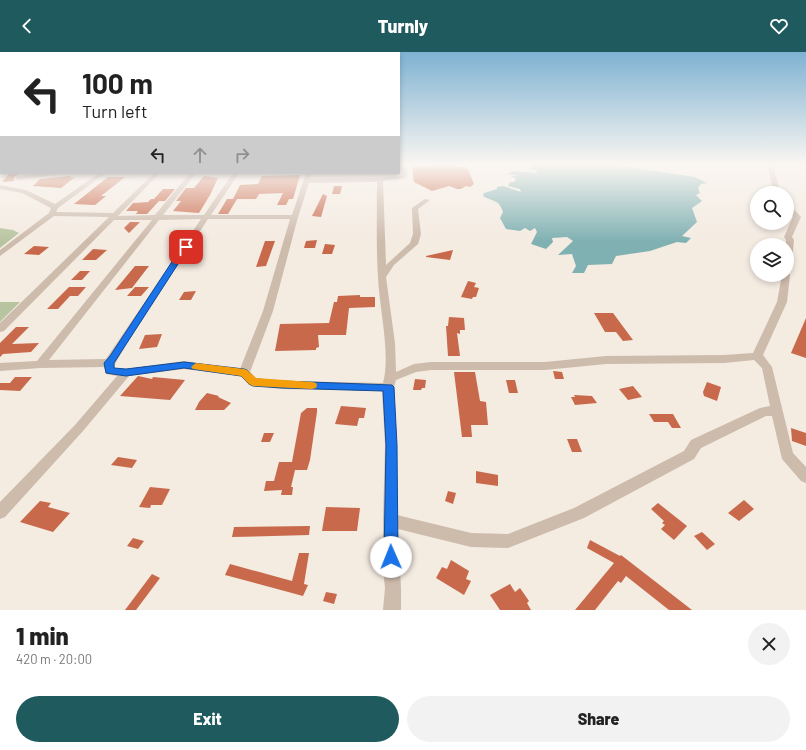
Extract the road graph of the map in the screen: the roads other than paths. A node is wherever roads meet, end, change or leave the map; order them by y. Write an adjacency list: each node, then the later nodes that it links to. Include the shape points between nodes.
1 (18, 190): 9 (street, via 24,191)
2 (80, 190): 9 (street)
3 (140, 190): 11 (street)
4 (179, 190): 12 (street)
5 (224, 190): 13 (street)
6 (303, 190): 14 (street)
7 (380, 190): 17 (street)
8 (427, 200): 17 (street, via 415,208 417,234 414,244 391,263)
9 (53, 210): 11 (street); 16 (street)
10 (794, 213): 15 (street, via 797,217)
11 (114, 216): 12 (street); 19 (street)
12 (158, 217): 13 (street); 22 (street)
13 (206, 217): 14 (street); 21 (street, via 114,358)
14 (294, 217): 25 (street, via 268,311)
15 (794, 224)
16 (0, 254)
17 (382, 277): 26 (street, via 390,342)
18 (785, 282): 20 (street, via 782,302)
19 (0, 329)
20 (757, 356): 26 (street, via 724,359 606,360 545,366 431,366 414,368); 27 (street, via 766,367)
21 (108, 363): 22 (street); 24 (street, via 110,370)
22 (40, 364): 23 (street)
23 (0, 367)
24 (126, 372): 25 (street, via 184,365); 29 (street, via 79,428)
25 (244, 373): 26 (street, via 253,382 282,385)
26 (390, 381): 30 (street)
27 (776, 411): 28 (street, via 787,455); 30 (street, via 764,411 696,444 689,455 674,464 579,513 508,541 471,540)
28 (806, 477)
29 (0, 512)
30 (390, 520): 31 (street)
31 (392, 610)

